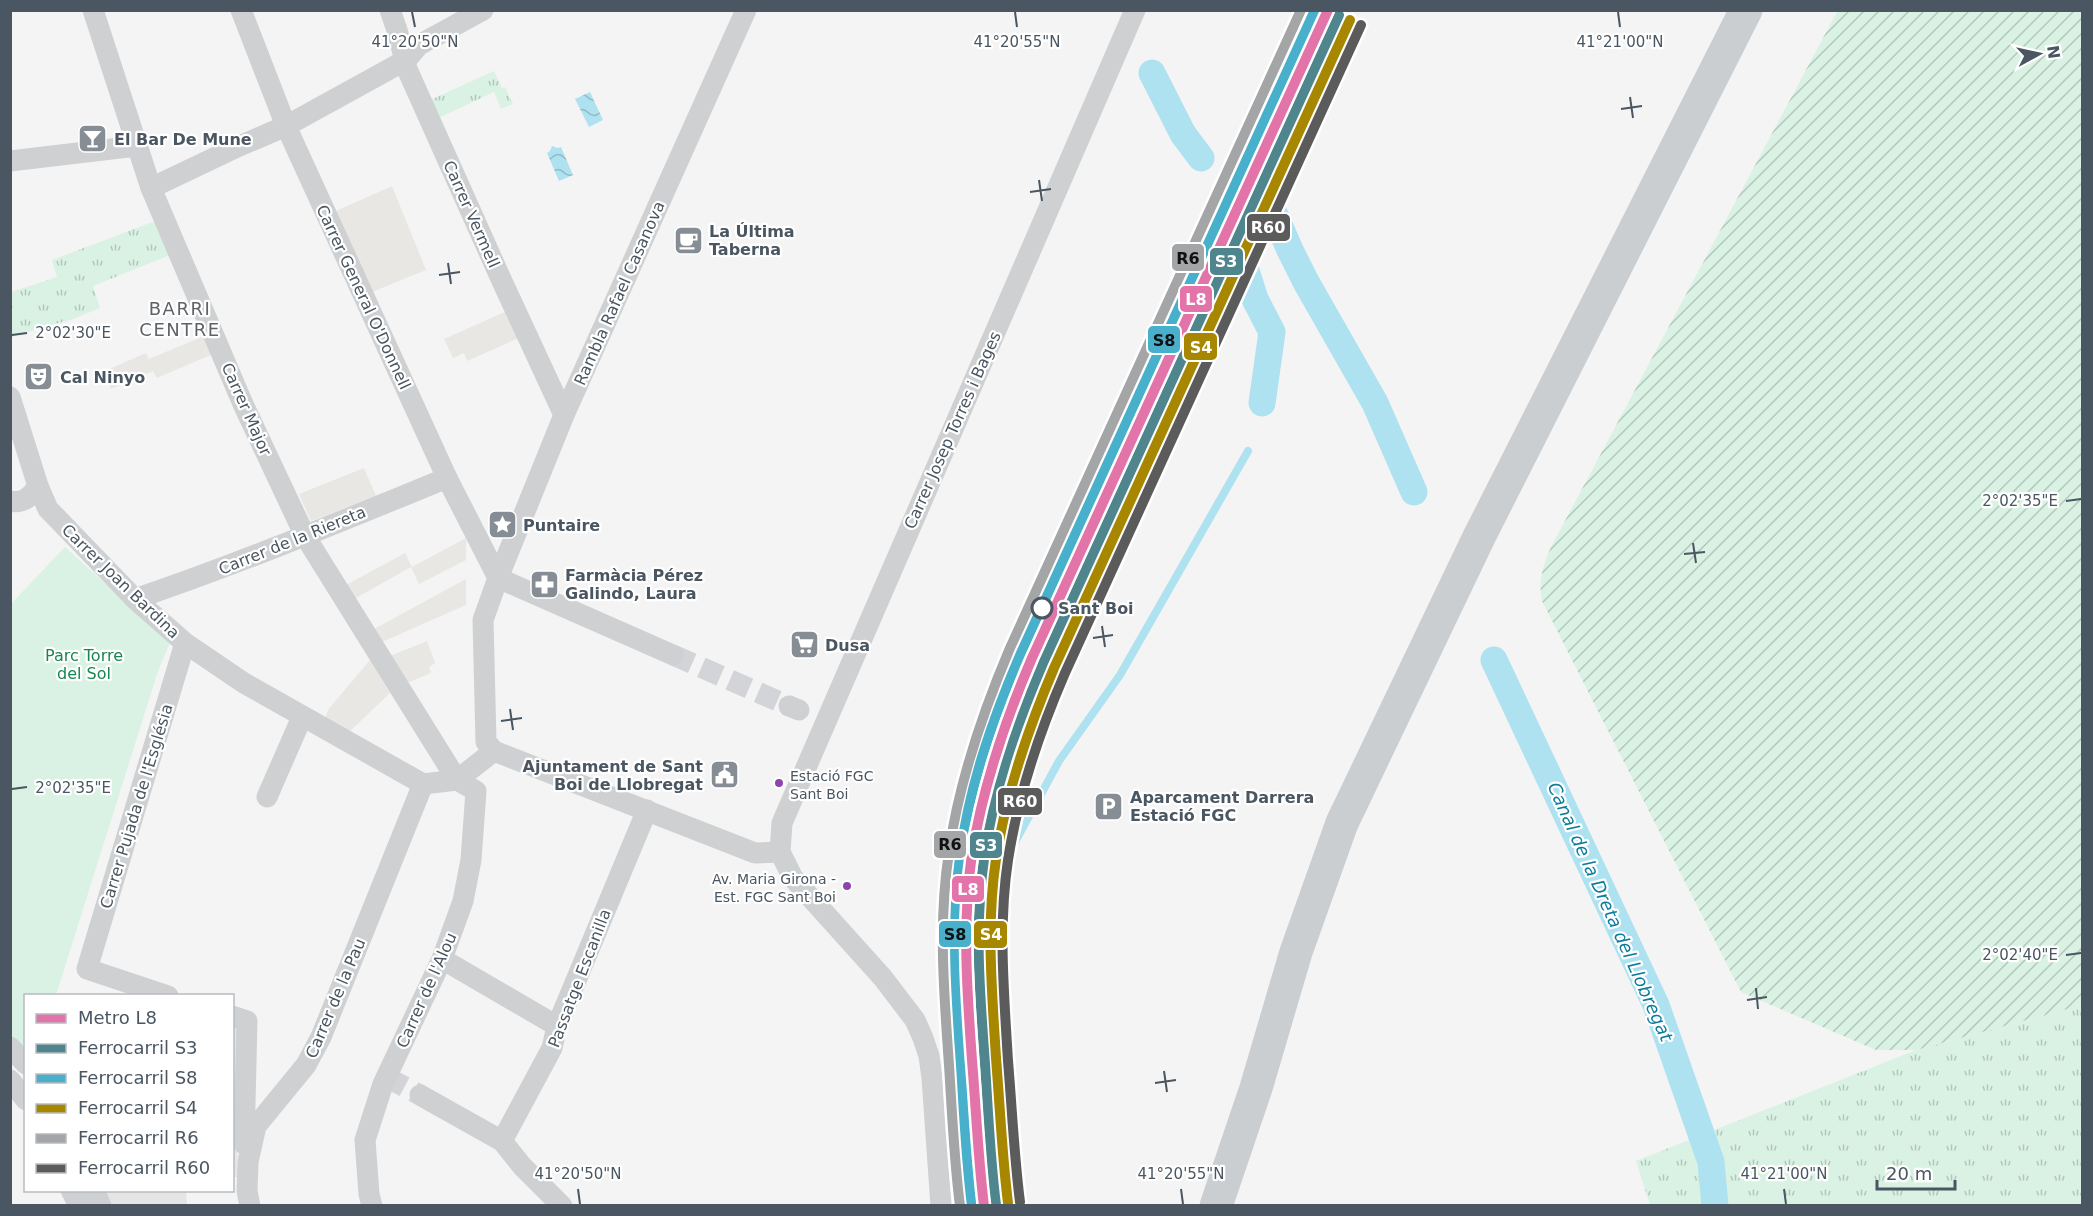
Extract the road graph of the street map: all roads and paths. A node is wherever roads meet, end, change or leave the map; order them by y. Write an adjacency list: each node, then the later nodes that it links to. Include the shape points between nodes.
1 (93, 10): 12 (street, Carrer Major)
2 (241, 10): 11 (street, Carrer General O'Donnell)
3 (390, 10): 10 (street, Carrer Vermell)
4 (483, 10): 10 (street, via 419,45)
5 (727, 10): 9 (street)
6 (746, 10): 9 (street, Rambla Rafael Casanova)
7 (1135, 10): 31 (street, Carrer Josep Torres i Bages, via 782,823)
8 (1746, 10): 51 (main road, via 1485,526 1342,823 1296,952 1256,1089)
9 (736, 32): 16 (street, Rambla Rafael Casanova)
10 (406, 60): 11 (street); 16 (street, Carrer Vermell)
11 (286, 126): 14 (street); 17 (street, Carrer General O'Donnell)
12 (137, 146): 13 (street); 14 (street, Carrer Major)
13 (10, 161)
14 (151, 188): 20 (street, Carrer Major, via 243,404)
15 (10, 397): 18 (street, Carrer Joan Bardina)
16 (564, 415): 21 (street, Rambla Rafael Casanova)
17 (447, 477): 20 (street, Carrer de la Riereta); 21 (street, Carrer General O'Donnell)
18 (38, 486): 19 (street, via 25,500); 22 (street, Carrer Joan Bardina, via 48,509)
19 (10, 501)
20 (306, 536): 22 (street, Carrer de la Riereta); 27 (street, Carrer Major)
21 (498, 578): 24 (street); 26 (street, Rambla Rafael Casanova, via 483,620 486,742)
22 (135, 598): 23 (street, Carrer Joan Bardina)
23 (185, 643): 25 (street, Carrer Joan Bardina); 33 (street, Carrer Pujada de l'Església, via 87,969)
24 (673, 655)
25 (302, 717): 28 (street, Carrer Joan Bardina); 29 (street)
26 (495, 751): 27 (street); 30 (street)
27 (457, 780): 28 (street); 32 (street, Carrer de l'Alou, via 476,791 471,860 464,900)
28 (423, 783): 42 (street, Carrer de la Pau, via 321,1037 306,1065 256,1126)
29 (267, 797)
30 (647, 810): 31 (street, via 756,853); 35 (street, Passatge Escanilla)
31 (780, 852): 50 (street, via 793,878 883,978 919,1029 932,1078)
32 (442, 959): 35 (street); 48 (street, Carrer de l'Alou, via 372,1115 365,1140)
33 (162, 994)
34 (234, 1017): 42 (street, via 247,1021 244,1150)
35 (557, 1026): 41 (street, Passatge Escanilla, via 552,1048)
36 (10, 1047): 37 (street)
37 (24, 1062)
38 (10, 1080): 40 (street)
39 (420, 1095): 41 (street)
40 (24, 1098)
41 (502, 1141): 49 (street)
42 (248, 1162): 47 (street, Carrer de la Pau)
43 (72, 1192): 45 (street)
44 (94, 1192): 46 (street)
45 (79, 1206)
46 (101, 1206)
47 (249, 1206)
48 (372, 1206)
49 (562, 1206)
50 (941, 1206)
51 (1216, 1206)

